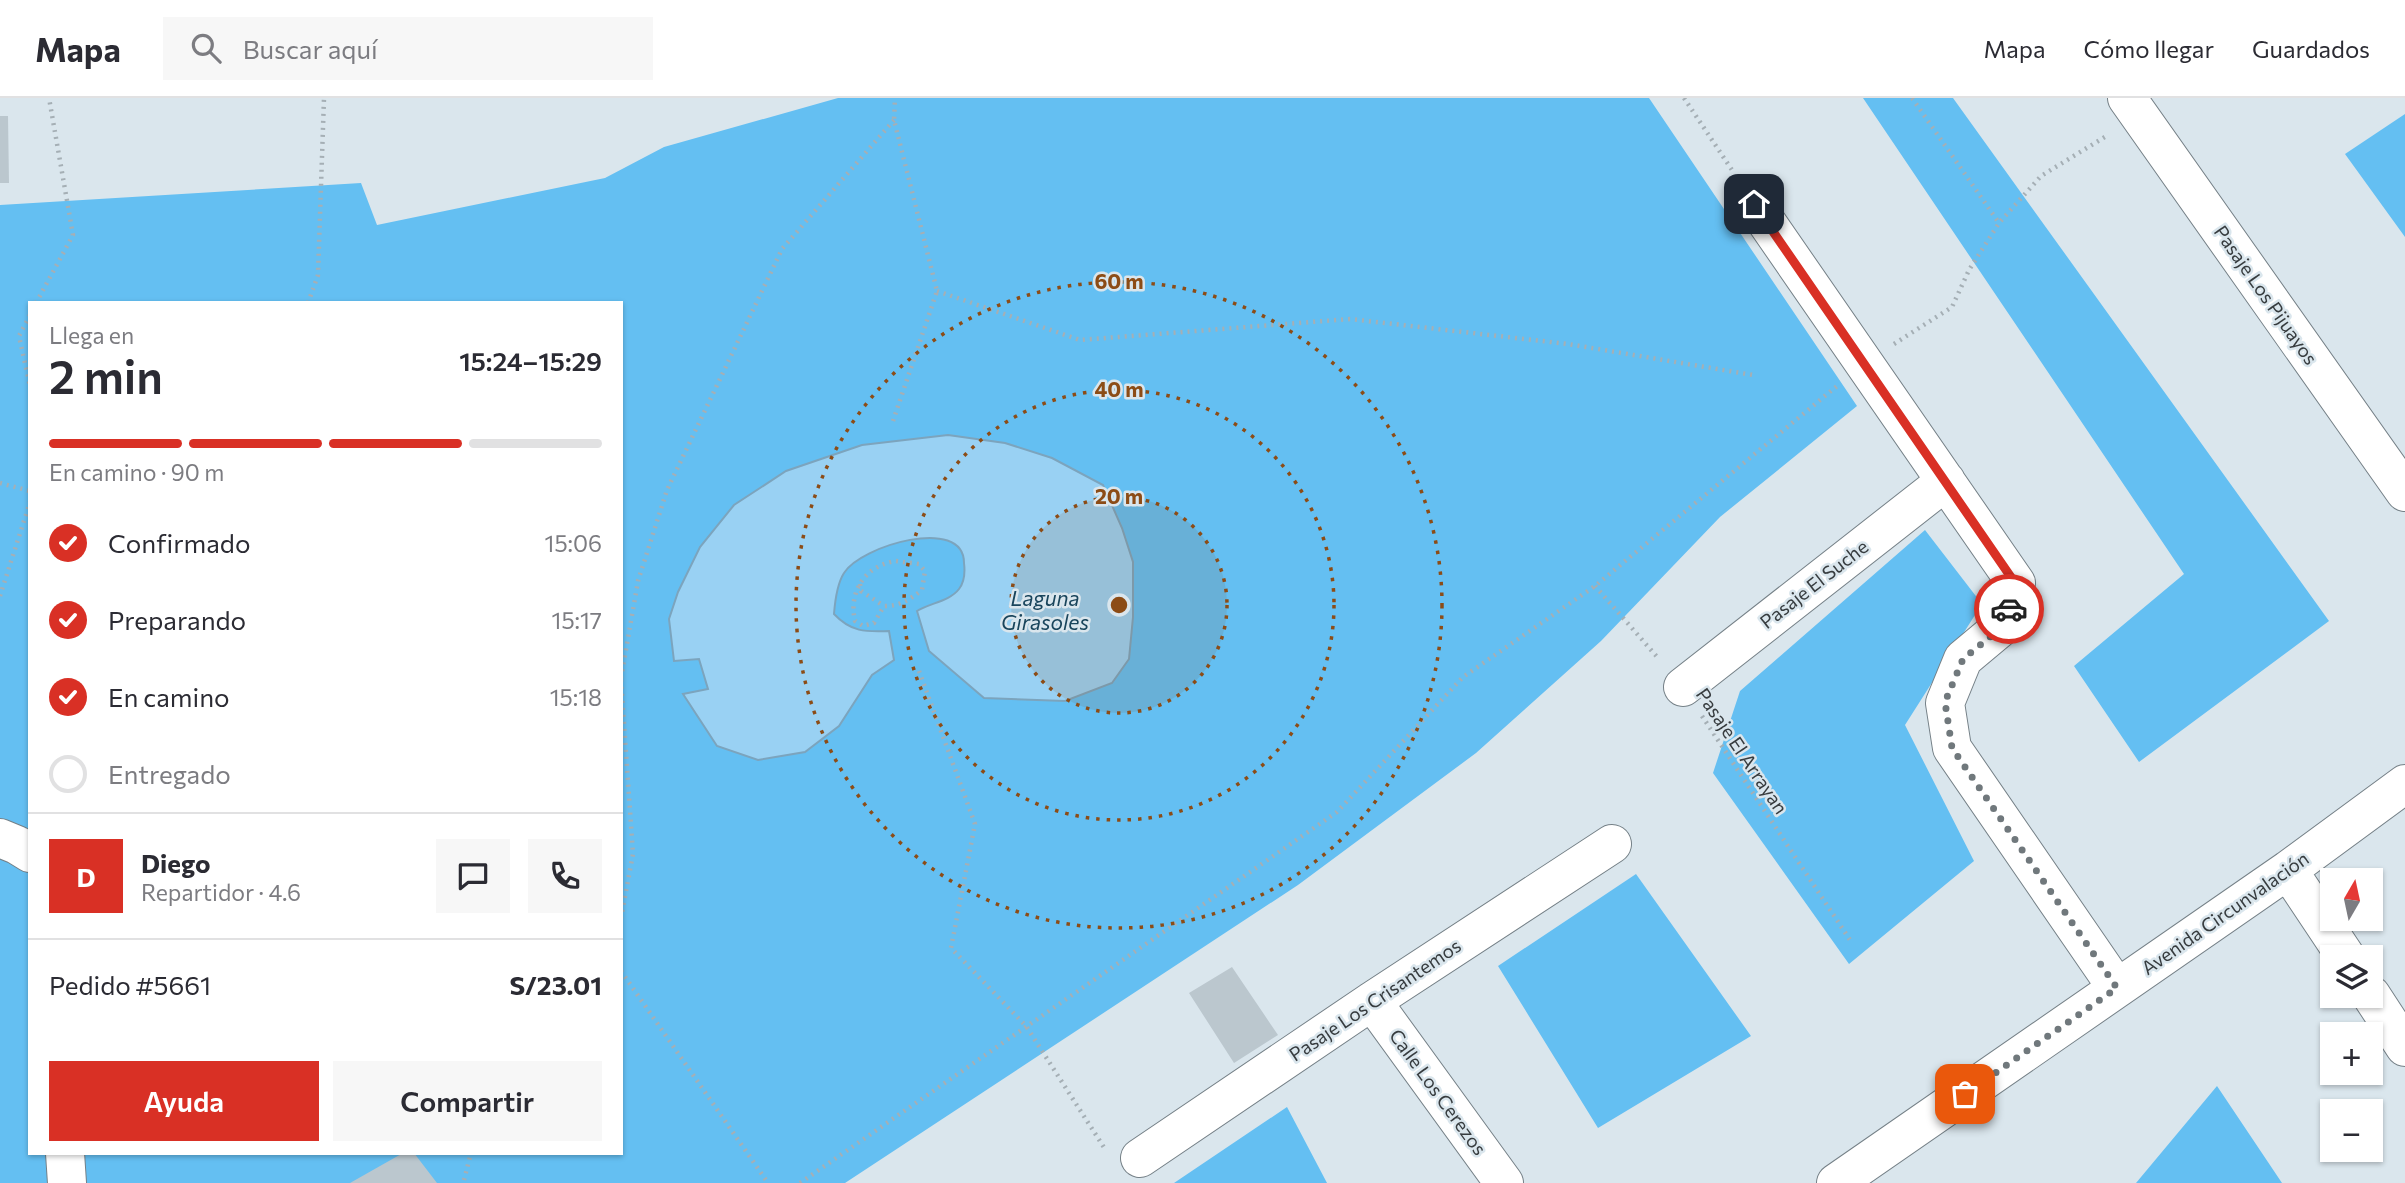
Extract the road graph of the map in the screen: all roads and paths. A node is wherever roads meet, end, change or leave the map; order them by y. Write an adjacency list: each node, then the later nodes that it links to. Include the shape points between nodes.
1 (49, 98): 11 (path, via 73,235)
2 (324, 98): 12 (path, via 318,275)
3 (895, 98): 7 (path)
4 (1684, 98): 8 (path)
5 (1912, 98): 9 (path)
6 (2144, 104): 9 (path, via 2041,176); 21 (street, Pasaje Los Pijuayos)
7 (894, 120): 10 (path); 27 (path, via 782,249 667,490 638,581)
8 (1754, 204): 14 (street)
9 (1999, 223): 14 (path, via 1952,307)
10 (937, 291): 15 (path, via 1080,340 1350,319 1568,344); 17 (path)
11 (38, 301)
12 (309, 301)
13 (28, 319): 16 (path, via 19,336)
14 (1853, 372): 18 (street); 24 (path)
15 (1754, 375)
16 (28, 377)
17 (893, 421)
18 (1946, 481): 29 (street, Pasaje El Suche); 40 (street, via 2015,583 2006,624 1963,659 1945,702 1952,748)
19 (0, 483): 20 (path)
20 (28, 490)
21 (2405, 492)
22 (28, 508): 25 (path)
23 (859, 584): 26 (path, via 861,591); 26 (path, via 853,595 855,621 863,626 874,623); 26 (path, via 883,563 919,564 925,571 922,590 906,602)
24 (1595, 586): 29 (path, Pasaje El Arrayan); 43 (path, via 1463,677 1338,812)
25 (0, 596)
26 (884, 606)
27 (623, 667)
28 (919, 671): 43 (path, via 975,824 951,948)
29 (1683, 687): 37 (path, Pasaje El Arrayan)
30 (623, 711): 36 (path, via 632,854)
31 (2405, 784): 35 (street, Avenida Circunvalación)
32 (0, 838): 34 (street)
33 (1612, 844): 41 (street, Pasaje Los Crisantemos)
34 (28, 852)
35 (2288, 870): 38 (street); 40 (street, Avenida Circunvalación)
36 (623, 907)
37 (1852, 943)
38 (2338, 945)
39 (623, 974): 49 (path)
40 (2117, 988): 47 (street, Avenida Circunvalación)
41 (1372, 1001): 46 (street, Pasaje Los Crisantemos); 51 (street, Calle Los Cerezos)
42 (2380, 1008): 44 (street)
43 (1026, 1026): 46 (path, via 1119,1170); 50 (path)
44 (2405, 1047)
45 (470, 1155): 48 (path)
46 (1140, 1157)
47 (1852, 1179)
48 (464, 1180)
49 (768, 1183)
50 (800, 1183)
51 (1504, 1183)

